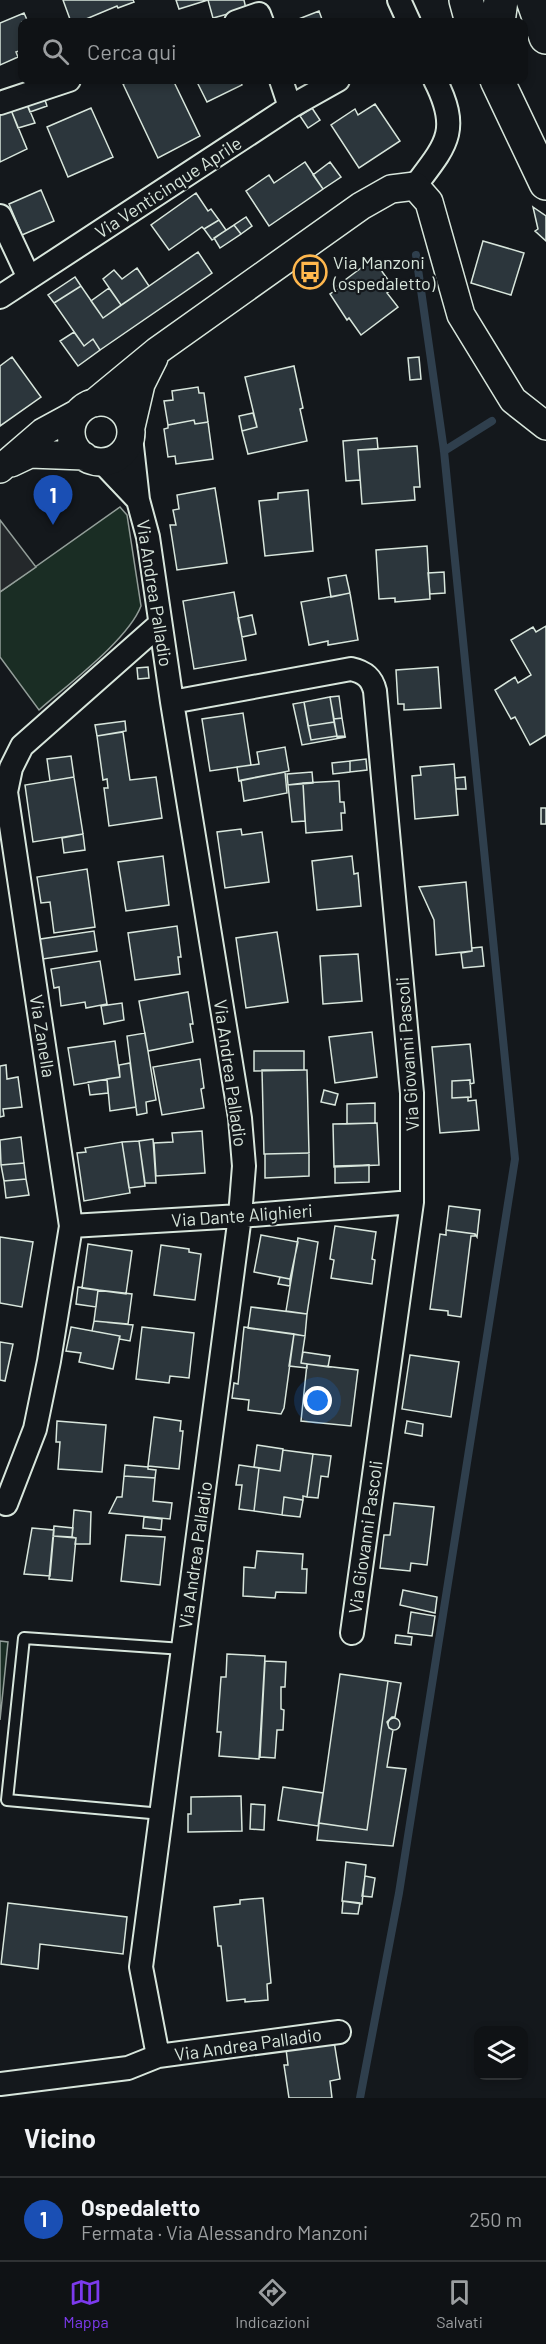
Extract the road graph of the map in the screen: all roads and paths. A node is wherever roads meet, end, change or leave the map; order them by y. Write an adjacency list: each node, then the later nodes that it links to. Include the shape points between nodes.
1 (399, 0): 7 (street)
2 (466, 0): 8 (main road)
3 (501, 0): 9 (main road)
4 (533, 0): 10 (main road)
5 (248, 18): 6 (street, via 259,14)
6 (260, 18)
7 (407, 18)
8 (471, 18)
9 (499, 18)
10 (546, 37)
11 (57, 84): 16 (street)
12 (282, 84): 17 (street)
13 (331, 84): 17 (street, Via Venticinque Aprile)
14 (437, 84): 19 (street, via 449,120 445,145)
15 (499, 84): 18 (main road)
16 (0, 103)
17 (290, 107): 21 (street, Via Venticinque Aprile)
18 (546, 183)
19 (415, 186): 23 (street, via 391,189 361,206); 25 (street, via 429,202 460,315 513,400)
20 (0, 216): 21 (street)
21 (29, 278): 22 (street, Via Venticinque Aprile)
22 (0, 297)
23 (157, 351): 24 (street); 26 (street, via 141,384)
24 (86, 408): 26 (street, via 112,404 127,417); 27 (street, via 73,422 73,441); 28 (street, via 43,432)
25 (546, 426)
26 (131, 432): 27 (street, via 121,455 112,460); 29 (street, Via Andrea Palladio)
27 (93, 459): 28 (street, via 30,454); 29 (street, Via Andrea Palladio)
28 (3, 467)
29 (138, 500): 30 (street, Via Andrea Palladio, via 148,537)
30 (160, 624): 31 (street, Via Andrea Palladio); 34 (street, Via Zanella, via 22,746 11,768 6,792)
31 (172, 702): 32 (street, Via Giovanni Pascoli, via 351,669 364,673 374,684 412,1093); 33 (street, Via Andrea Palladio, via 240,1118 244,1166)
32 (412, 1202): 33 (street, Via Dante Alighieri); 36 (street, Via Giovanni Pascoli)
33 (240, 1216): 34 (street, Via Dante Alighieri); 37 (street, Via Andrea Palladio)
34 (71, 1226): 35 (street, Via Zanella, via 35,1429)
35 (6, 1504)
36 (352, 1633)
37 (183, 1648): 38 (street, Via Andrea Palladio); 38 (lane, Via Andrea Palladio, via 24,1638 7,1800)
38 (162, 1814): 40 (street, Via Andrea Palladio, via 141,1967)
39 (339, 2032): 40 (street, Via Andrea Palladio)
40 (158, 2056): 41 (street, Via Andrea Palladio, via 128,2068)
41 (0, 2084)

